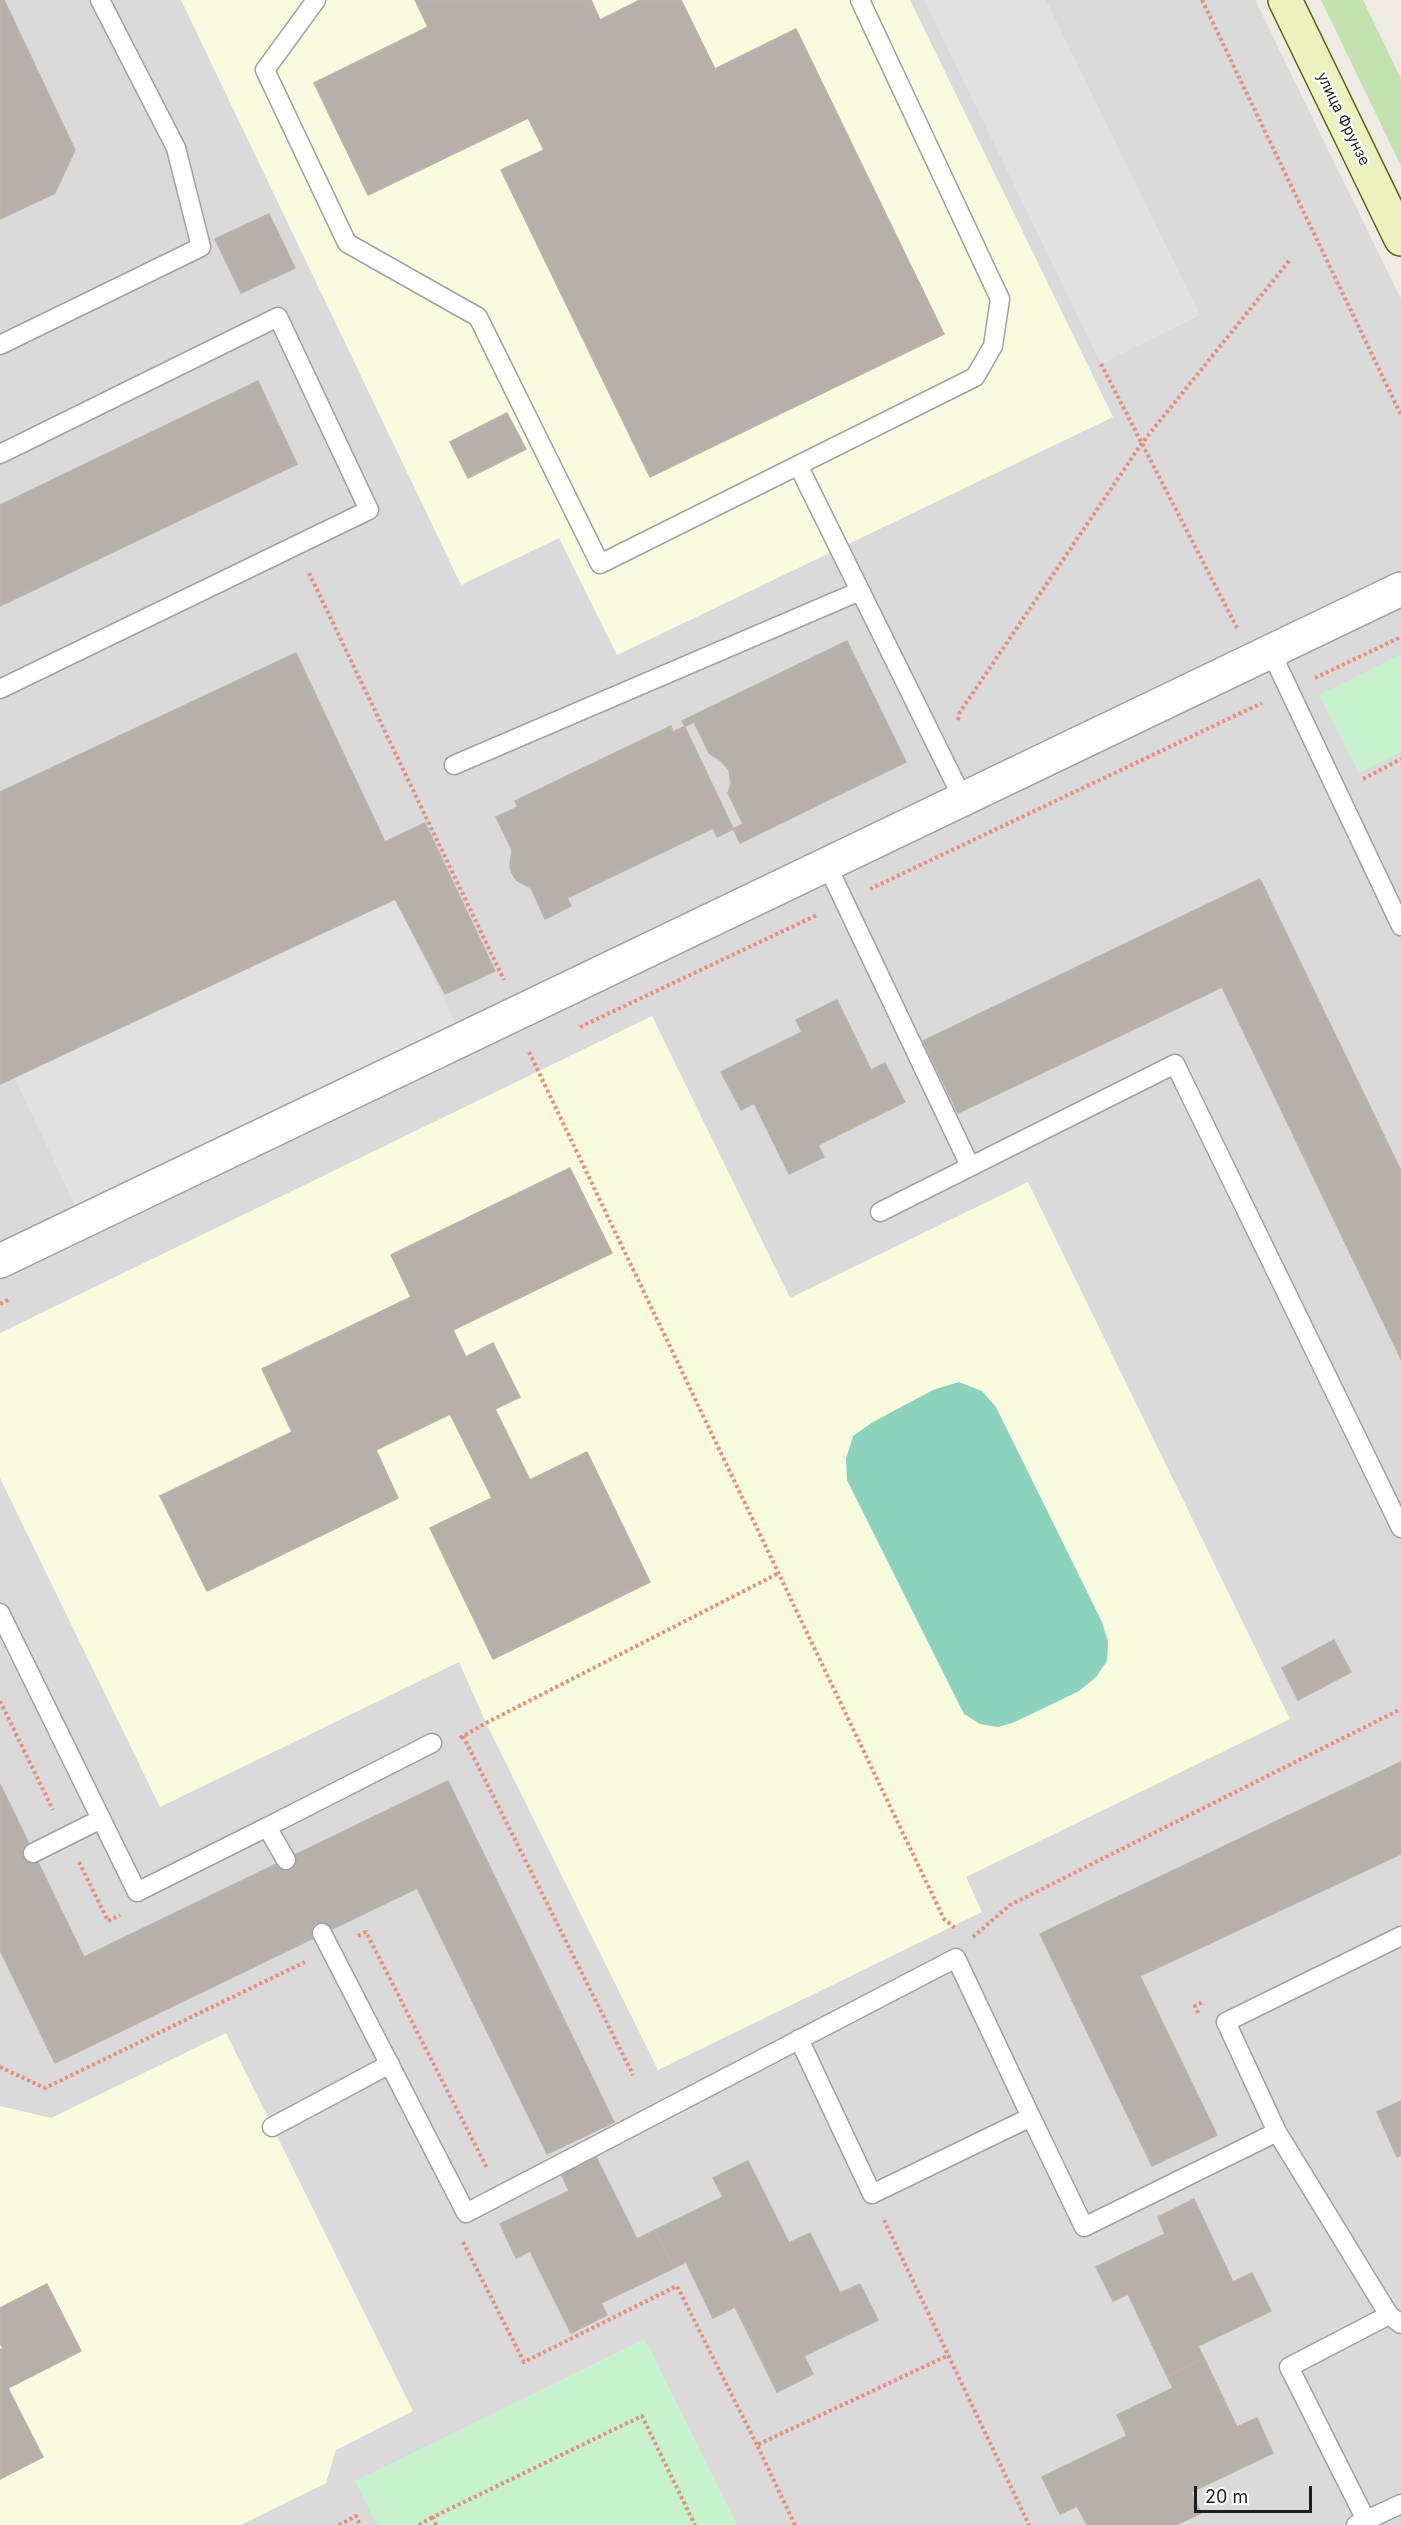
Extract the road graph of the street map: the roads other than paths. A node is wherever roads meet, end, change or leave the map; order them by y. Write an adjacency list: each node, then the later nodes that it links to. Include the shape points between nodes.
1 (100, 0): 6 (lane, via 176,148 201,247)
2 (316, 0): 8 (lane, via 265,70 347,243 478,317 600,564)
3 (860, 0): 8 (lane, via 1000,299 993,346 975,377)
4 (1285, 0): 5 (main road, улица Фрунзе)
5 (1401, 239)
6 (0, 345)
7 (0, 454): 12 (lane, via 278,317 369,510)
8 (798, 465): 10 (lane)
9 (1401, 589): 11 (street)
10 (860, 591): 13 (lane); 14 (lane)
11 (1264, 655): 14 (street); 16 (lane, via 1290,690)
12 (0, 689)
13 (454, 765)
14 (963, 799): 15 (street)
15 (827, 865): 17 (lane); 19 (street)
16 (1401, 926)
17 (970, 1166): 18 (lane); 20 (lane, via 1175,1064)
18 (880, 1212)
19 (0, 1261)
20 (1401, 1528)
21 (0, 1613): 23 (lane)
22 (432, 1743): 24 (lane)
23 (101, 1819): 24 (lane, via 137,1892); 25 (lane)
24 (267, 1827): 26 (lane)
25 (33, 1853)
26 (286, 1860)
27 (1401, 1937): 33 (lane, via 1226,2022)
28 (326, 1941): 30 (lane)
29 (799, 2039): 30 (lane, via 466,2213); 31 (lane, via 872,2194); 31 (lane, via 956,1958)
30 (390, 2064): 32 (lane)
31 (1031, 2117): 33 (lane, via 1084,2227)
32 (272, 2127)
33 (1276, 2132): 34 (lane)
34 (1395, 2319): 36 (lane, via 1289,2367)
35 (1401, 2504): 36 (lane)
36 (1361, 2523)

